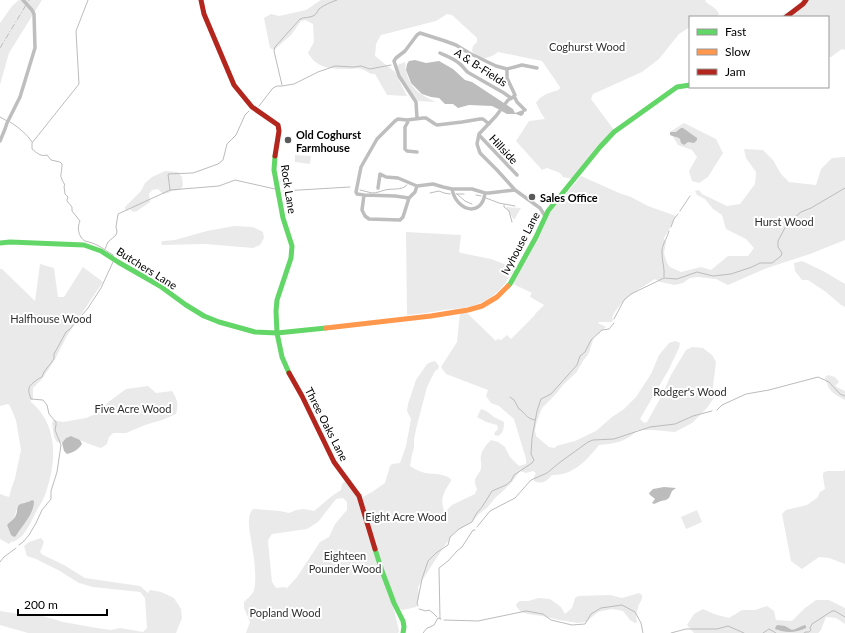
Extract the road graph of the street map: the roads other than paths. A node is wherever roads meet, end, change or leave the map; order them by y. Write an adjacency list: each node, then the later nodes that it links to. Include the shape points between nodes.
1 (23, 0): 15 (street, via 34,14 35,48 20,97)
2 (201, 0): 29 (street, Rock Lane, via 204,14 234,85 252,107 278,125 274,170 283,218 292,246 277,300)
3 (806, 0): 4 (street)
4 (787, 16)
5 (440, 53): 9 (street, A & B-Fields)
6 (537, 68): 7 (street, via 522,65)
7 (507, 69): 9 (street, via 507,78 515,94); 11 (street, via 456,45 420,33 394,61 399,76 416,102)
8 (689, 85): 26 (street, Ivyhouse Lane, via 677,87 617,129)
9 (513, 98): 10 (street, A & B-Fields); 13 (street, via 509,99)
10 (525, 110)
11 (418, 118): 12 (street); 13 (street, via 426,118 438,125 480,119)
12 (409, 120): 16 (street, via 405,127 405,148 407,151); 23 (street, via 397,119 377,139 362,167 357,187 357,194)
13 (489, 124): 14 (street)
14 (479, 135): 17 (street, Hillside); 21 (street, via 477,144 480,153)
15 (0, 141)
16 (417, 152)
17 (517, 175)
18 (417, 186): 19 (street, via 380,174); 20 (street, via 433,184); 24 (street)
19 (378, 188)
20 (452, 190): 22 (street, via 472,189); 22 (street, via 458,203 465,208 475,209 479,207)
21 (515, 190): 22 (street); 25 (street)
22 (484, 193)
23 (364, 195): 24 (street); 24 (street, via 362,210 365,216 383,220 400,220)
24 (409, 198)
25 (540, 208): 26 (street); 27 (street)
26 (548, 210): 27 (street, Ivyhouse Lane)
27 (545, 216): 29 (street, Ivyhouse Lane, via 510,284 483,306 431,316)
28 (0, 243): 29 (street, Butchers Lane, via 84,245 101,251 204,316 255,332)
29 (277, 333): 30 (street, Three Oaks Lane, via 282,357 293,381 334,462 359,496 382,571 403,621)
30 (402, 633)

